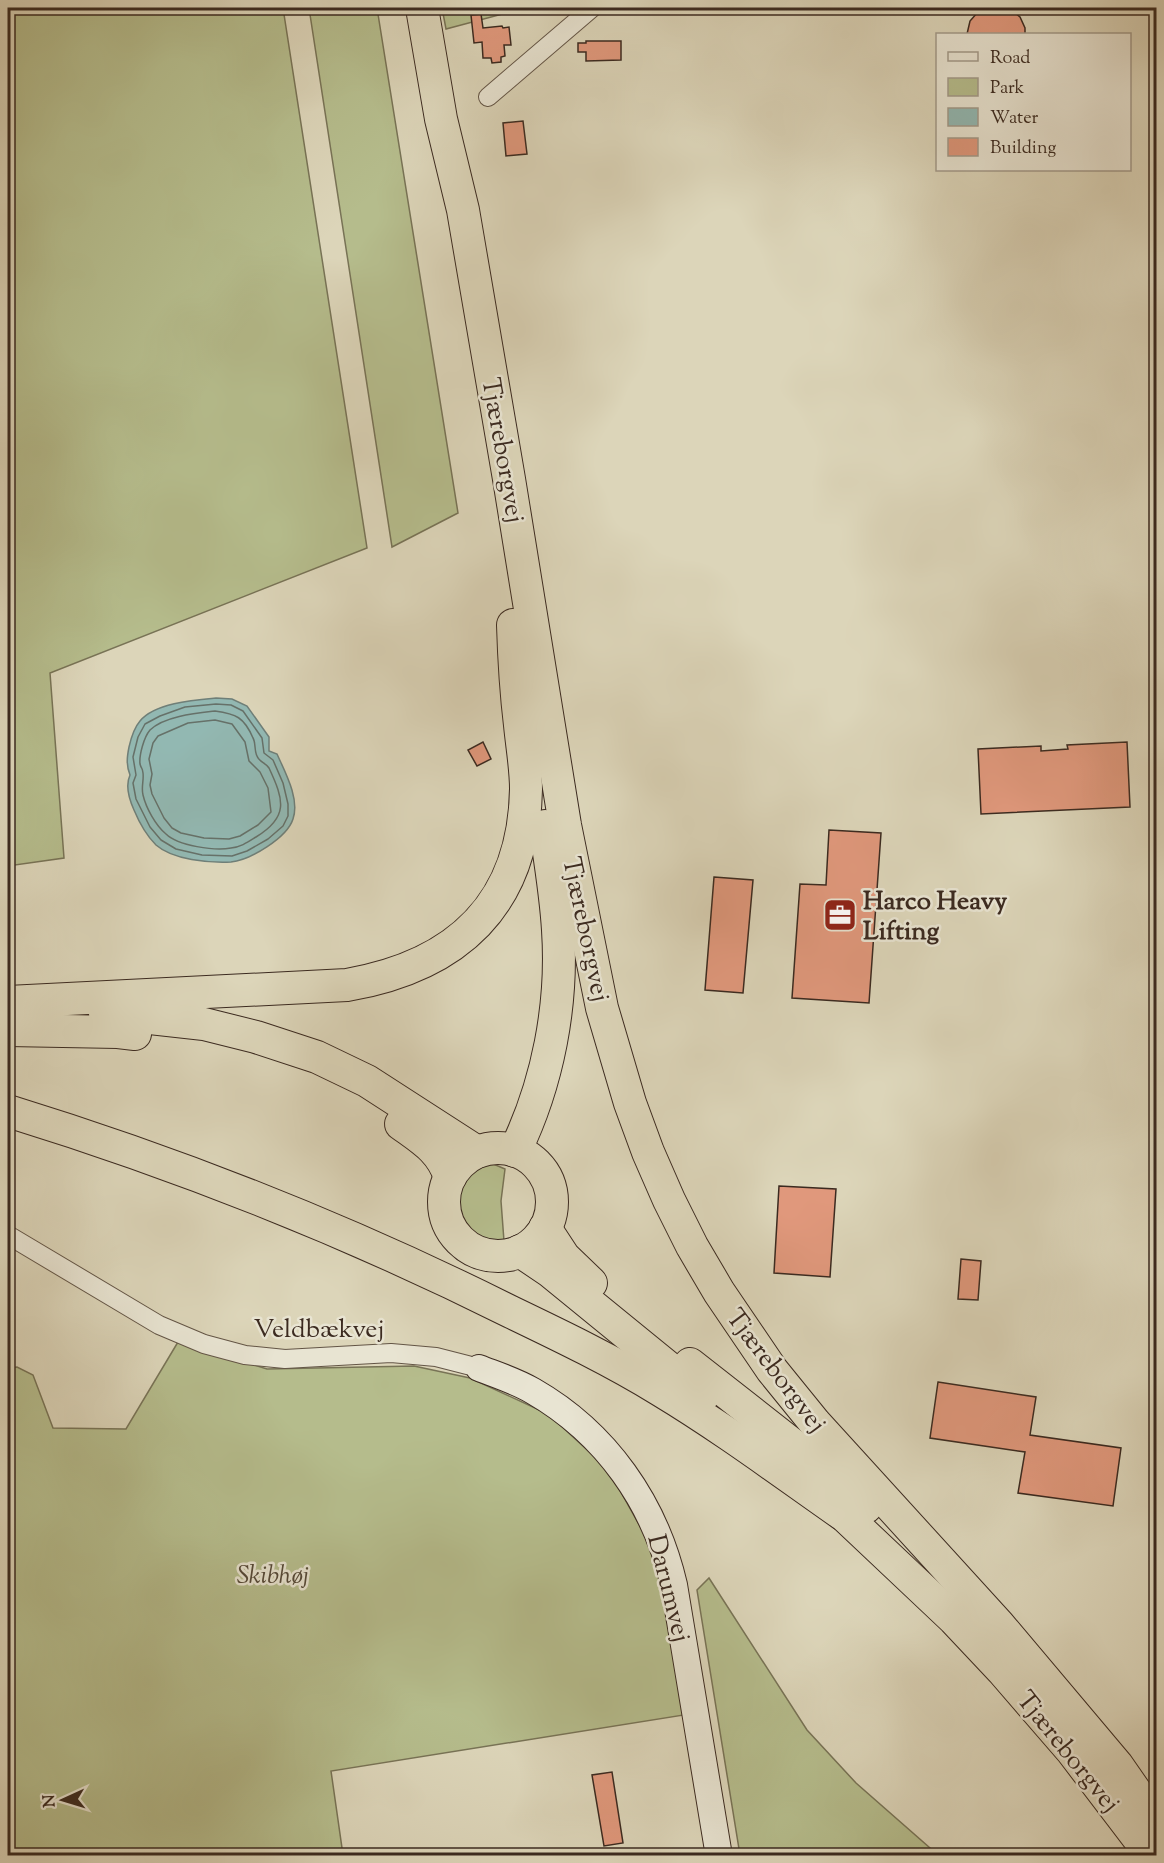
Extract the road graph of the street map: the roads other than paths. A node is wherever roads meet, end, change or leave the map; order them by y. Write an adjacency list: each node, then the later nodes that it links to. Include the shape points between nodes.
1 (422, 8): 4 (highway, Tjæreborgvej)
2 (592, 8): 3 (street)
3 (488, 97)
4 (441, 119): 5 (highway, Tjæreborgvej, via 446,215); 6 (highway, Tjæreborgvej, via 465,222)
5 (513, 625): 7 (highway, via 526,788 523,821 509,875 498,897 456,944 400,973 337,986); 12 (highway, via 559,930 554,1030 529,1121)
6 (565, 825): 12 (highway, via 574,932 568,1046 558,1086); 19 (highway, Tjæreborgvej, via 615,1055 648,1152 693,1246 746,1333 801,1406)
7 (8, 1002)
8 (8, 1011): 11 (highway, via 140,1016 204,1024 256,1037 317,1057 367,1082)
9 (8, 1030): 13 (highway, via 118,1032 204,1043 294,1068 372,1105 400,1123 445,1161)
10 (8, 1112): 18 (highway, via 232,1188 485,1299 660,1389)
11 (477, 1152): 12 (highway, via 502,1148); 13 (highway)
12 (524, 1156): 14 (highway, via 546,1178 550,1190 550,1216)
13 (450, 1177): 16 (highway, via 444,1206 447,1220 464,1244 477,1252 498,1256)
14 (545, 1228): 16 (highway); 19 (highway, Tjæreborgvej, via 564,1257 591,1282 816,1463)
15 (8, 1235): 17 (street, Veldbækvej, via 159,1325 204,1344 285,1359 392,1353 436,1357)
16 (520, 1251): 18 (highway, Tjæreborgvej, via 805,1476)
17 (479, 1368): 21 (street, Darumvej, via 532,1390 591,1434 627,1476 655,1524 674,1585)
18 (842, 1514): 22 (highway, Tjæreborgvej, via 954,1619 1002,1670 1072,1751)
19 (999, 1625): 20 (highway, Tjæreborgvej, via 1117,1765)
20 (1156, 1821)
21 (719, 1856)
22 (1152, 1856)

